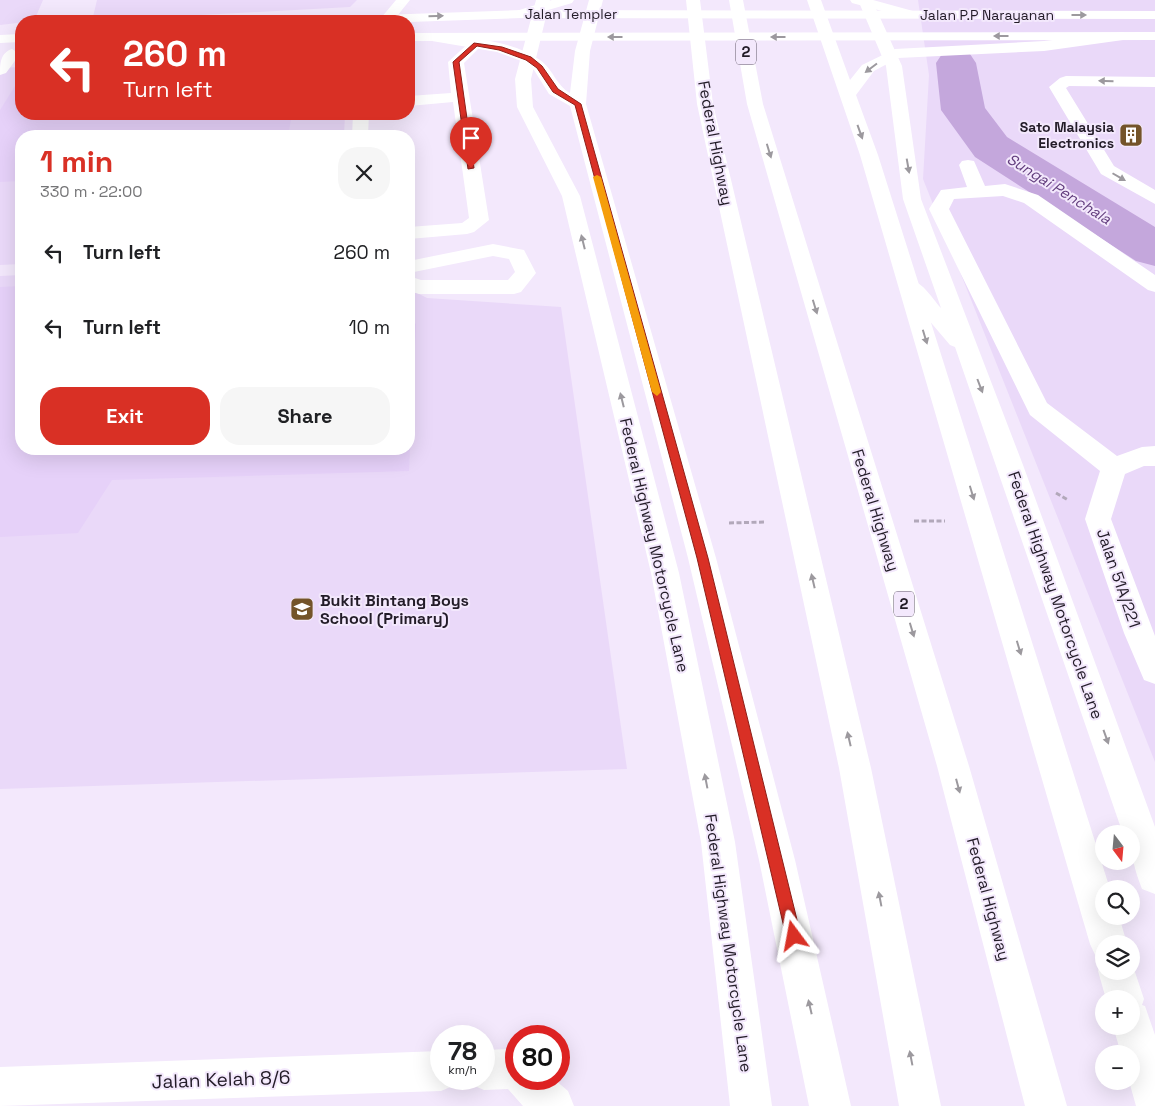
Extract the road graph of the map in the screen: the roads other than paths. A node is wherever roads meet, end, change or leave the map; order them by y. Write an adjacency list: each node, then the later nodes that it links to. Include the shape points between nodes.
1 (403, 0): 12 (main road)
2 (543, 0): 52 (main road, Federal Highway Motorcycle Lane, one-way to 2, via 718,842 665,573 571,196 525,107 523,80)
3 (567, 0): 10 (main road)
4 (694, 0): 55 (main road, Federal Highway, one-way to 4, via 855,768 705,104)
5 (736, 0): 56 (main road, Federal Highway / 2, one-way to 56, via 755,104 950,757)
6 (814, 0): 15 (main road)
7 (857, 0): 11 (main road)
8 (865, 0): 39 (main road, Federal Highway Motorcycle Lane, one-way to 39, via 894,66 912,199)
9 (594, 7): 10 (main road, Jalan Templer); 15 (main road, Jalan Templer); 20 (main road)
10 (521, 14): 14 (main road, Jalan Templer, one-way to 10)
11 (908, 14): 13 (main road, Jalan P.P Narayanan, one-way to 13); 15 (main road, Jalan P.P Narayanan)
12 (390, 15)
13 (1155, 15)
14 (415, 17)
15 (823, 26): 16 (main road, Jalan P.P Narayanan, one-way to 15); 20 (main road, Jalan Templer, one-way to 20); 27 (main road)
16 (1123, 36): 17 (main road, Jalan P.P Narayanan); 27 (main road, one-way to 27, via 1006,49 895,54 868,68)
17 (1155, 36)
18 (415, 37): 19 (main road, Jalan Templer)
19 (432, 37): 20 (main road, Jalan Templer); 23 (main road)
20 (586, 37): 30 (main road, via 578,79)
21 (15, 38): 22 (main road)
22 (0, 39)
23 (476, 44): 28 (main road, via 456,62); 30 (main road, via 500,48 529,59 540,67 555,91)
24 (11, 54): 25 (main road)
25 (0, 70)
26 (1155, 82): 33 (main road, one-way to 33, via 1066,81 1057,87 1107,170)
27 (847, 95): 38 (main road, one-way to 38)
28 (460, 97): 29 (main road); 34 (main road, via 479,220 467,228)
29 (415, 100)
30 (578, 104): 46 (main road, one-way to 30, via 702,558)
31 (968, 165): 32 (main road)
32 (978, 191): 37 (main road, via 1005,190 1031,199); 41 (main road, via 948,194 939,209 1038,409)
33 (1155, 198)
34 (415, 232)
35 (415, 266): 36 (main road, via 494,250 517,254 526,273 514,287)
36 (415, 285)
37 (1155, 285)
38 (909, 286): 39 (main road); 44 (main road, one-way to 44)
39 (966, 348): 43 (main road, Federal Highway Motorcycle Lane, one-way to 43)
40 (1155, 456): 41 (main road, via 1142,457)
41 (1114, 468): 42 (main road, Jalan 51A/221, via 1098,519)
42 (1155, 670)
43 (1155, 876)
44 (1106, 935)
45 (1135, 1035): 50 (main road)
46 (819, 1049): 53 (main road); 54 (main road)
47 (430, 1071): 48 (main road, Jalan Kelah 8/6)
48 (0, 1087)
49 (532, 1090): 51 (main road)
50 (1155, 1102)
51 (553, 1106)
52 (751, 1106)
53 (813, 1106)
54 (830, 1106)
55 (920, 1106)
56 (1046, 1106)

